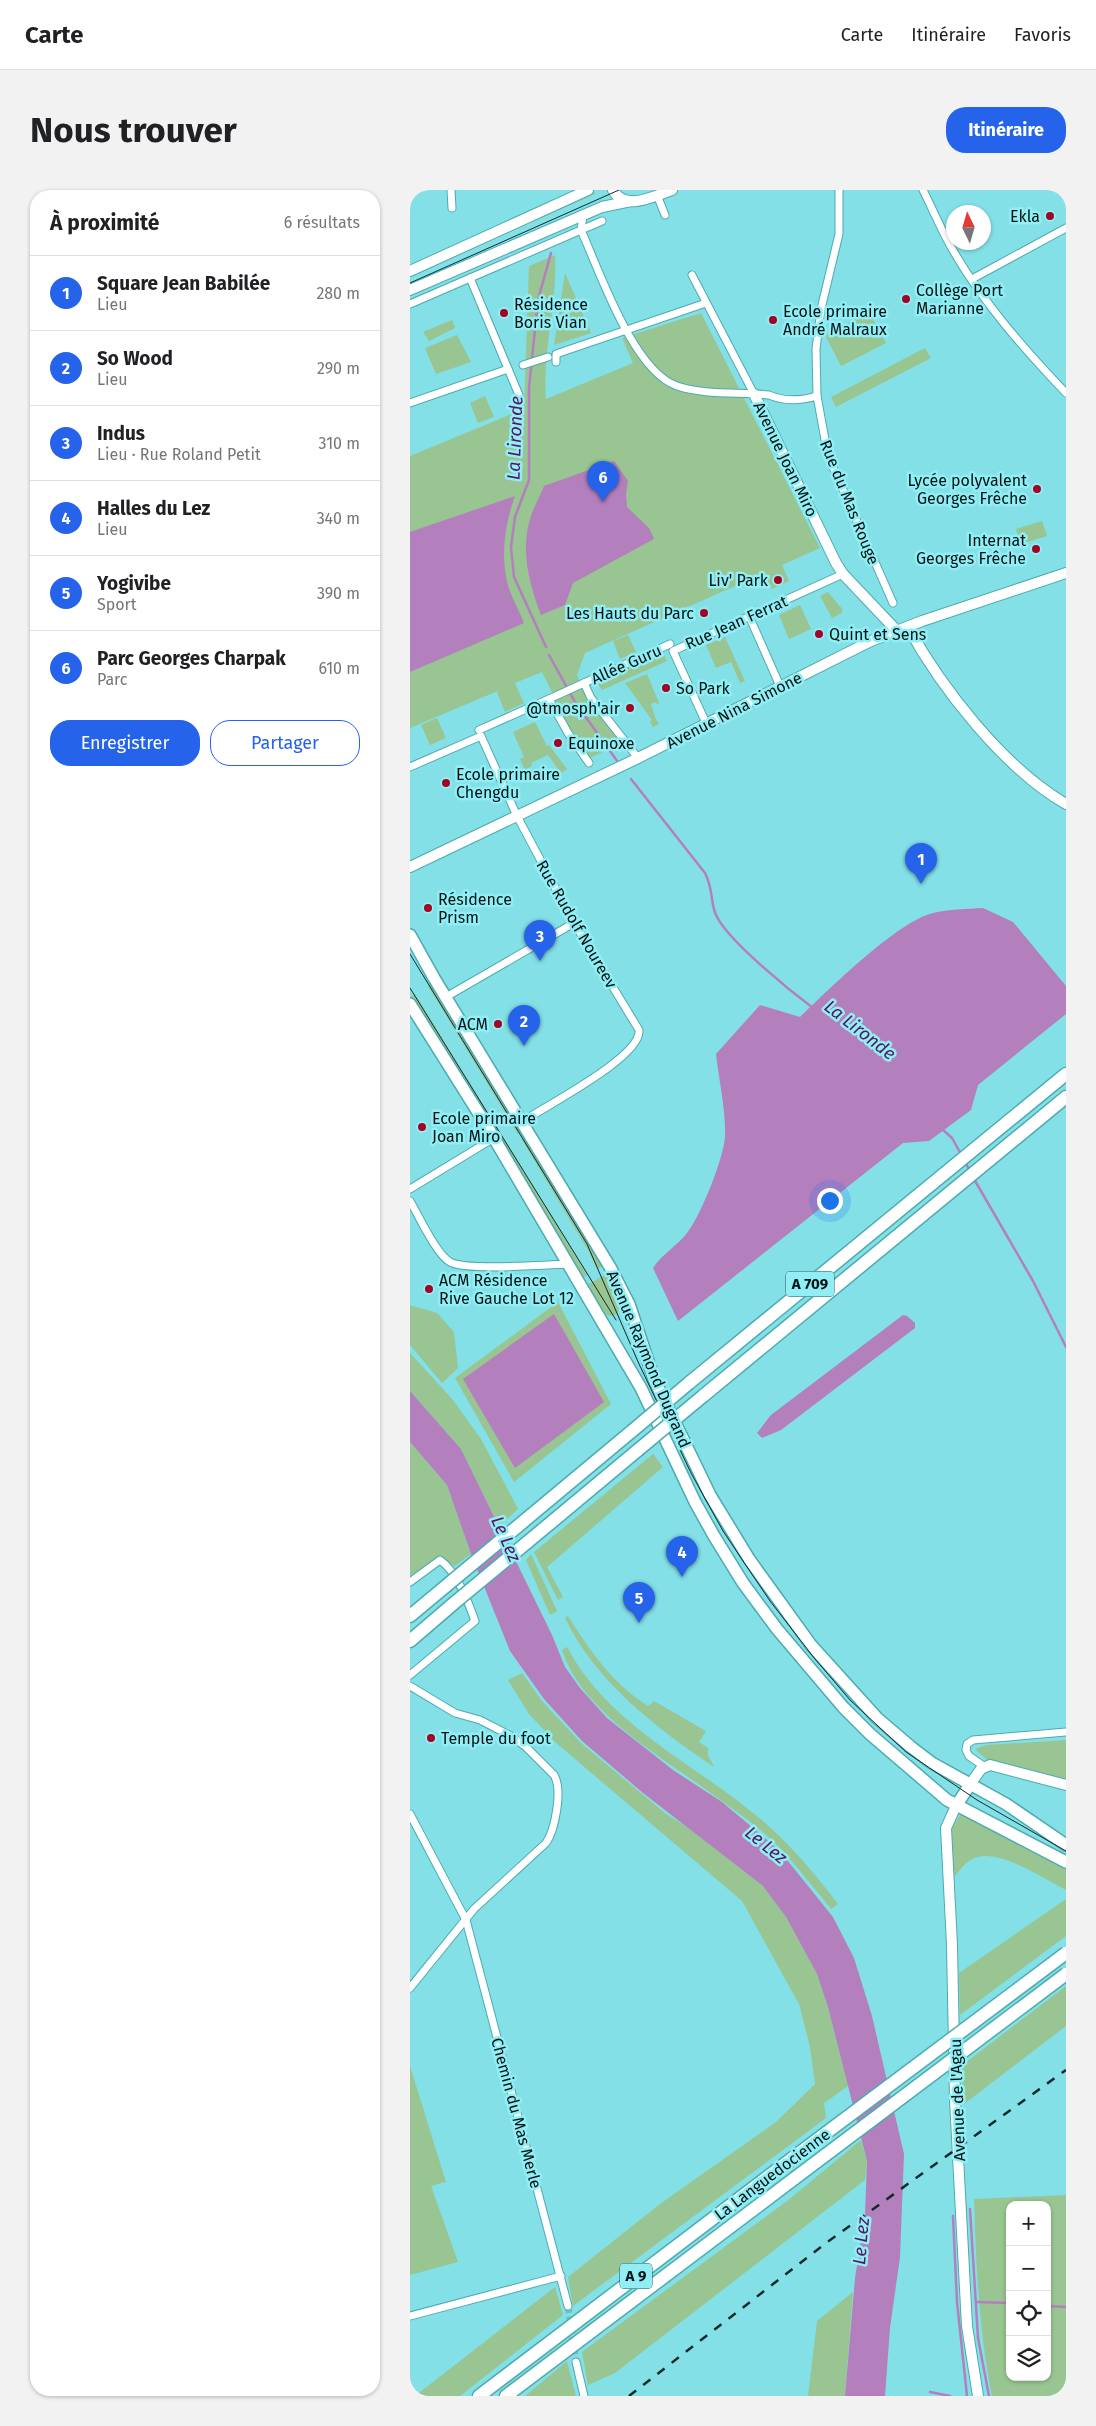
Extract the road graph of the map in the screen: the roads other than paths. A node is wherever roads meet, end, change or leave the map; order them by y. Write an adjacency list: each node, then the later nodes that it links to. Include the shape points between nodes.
1 (452, 190): 9 (street)
2 (588, 190): 15 (street)
3 (613, 190): 8 (street, via 620,198)
4 (672, 190): 7 (street)
5 (839, 190): 30 (street, Rue du Mas Rouge, via 839,234 821,309 816,349)
6 (923, 190): 18 (street)
7 (657, 195): 8 (street); 11 (street)
8 (631, 201): 10 (street)
9 (452, 208)
10 (583, 215): 14 (street); 19 (street)
11 (665, 215)
12 (602, 221): 14 (street)
13 (1066, 228): 18 (street)
14 (581, 230): 17 (street); 22 (street)
15 (410, 271)
16 (692, 275): 20 (street, Avenue Joan Miro)
17 (470, 278): 21 (street); 26 (street)
18 (972, 279): 27 (street, via 1031,356)
19 (410, 290)
20 (706, 303): 22 (street); 28 (street, Avenue Joan Miro)
21 (410, 304)
22 (626, 330): 24 (street, via 556,354); 28 (street, via 650,366 667,382 692,389)
23 (548, 357): 25 (street)
24 (556, 362)
25 (523, 365)
26 (508, 369): 29 (street); 31 (street)
27 (1066, 393)
28 (754, 394): 30 (street, via 794,401); 33 (street, Avenue Joan Miro)
29 (519, 395)
30 (817, 396): 34 (street, Rue du Mas Rouge, via 828,456)
31 (410, 403)
32 (1066, 573): 36 (street, Avenue Nina Simone)
33 (843, 574): 35 (street, Rue Jean Ferrat); 37 (street, Avenue Joan Miro)
34 (893, 603)
35 (749, 616): 40 (street); 42 (street, Rue Jean Ferrat, via 673,651)
36 (908, 626): 37 (street, Avenue Nina Simone); 47 (street, via 931,668 1003,754 1045,791)
37 (897, 630): 40 (street, Avenue Nina Simone)
38 (670, 644): 39 (street, Allée Guru)
39 (584, 683): 41 (street); 44 (street, Allée Guru, via 591,698)
40 (780, 686): 42 (street, Avenue Nina Simone)
41 (549, 699): 43 (street); 45 (street)
42 (706, 723): 44 (street, Avenue Nina Simone)
43 (479, 730)
44 (636, 759): 48 (street, Avenue Nina Simone)
45 (589, 763)
46 (410, 767): 48 (street, Rue Rudolf Noureev, via 481,736)
47 (1066, 804)
48 (517, 816): 49 (street, Avenue Nina Simone); 50 (street, Rue Rudolf Noureev)
49 (410, 867)
50 (574, 923): 52 (street); 56 (street, Rue Rudolf Noureev, via 640,1036 619,1060)
51 (410, 935): 52 (main road, Avenue Raymond Dugrand)
52 (446, 997): 56 (main road, Avenue Raymond Dugrand)
53 (410, 1004): 57 (main road, Avenue Raymond Dugrand, via 415,1019)
54 (1066, 1074): 62 (highway, A 709, bridge)
55 (1066, 1097): 63 (highway, A 709, bridge)
56 (522, 1122): 68 (main road, Avenue Raymond Dugrand, via 629,1304 654,1378 694,1463 749,1559 811,1645 865,1706 932,1763)
57 (494, 1138): 58 (street); 60 (main road, Avenue Raymond Dugrand)
58 (410, 1189)
59 (410, 1201): 60 (street, via 450,1262 470,1266)
60 (568, 1264): 70 (main road, Avenue Raymond Dugrand, via 641,1388 695,1502 734,1568 777,1629 825,1688 870,1734)
61 (410, 1582): 64 (street, via 440,1560 448,1566 475,1621)
62 (410, 1616)
63 (410, 1641)
64 (410, 1675)
65 (410, 1686): 74 (street, via 455,1712 511,1736 542,1761 557,1780 556,1813 549,1838)
66 (1066, 1732): 67 (street, via 973,1740 967,1744 966,1750)
67 (985, 1767): 68 (street); 69 (street, via 996,1765)
68 (971, 1783): 70 (main road); 72 (main road, Avenue Raymond Dugrand)
69 (1066, 1785)
70 (956, 1806): 73 (main road, Avenue Raymond Dugrand); 85 (street, Avenue de l'Agau, via 946,1828 955,2100 967,2326)
71 (410, 1814): 74 (street, Chemin du Mas Merle)
72 (1066, 1845)
73 (1066, 1862)
74 (466, 1920): 77 (street); 78 (street, Chemin du Mas Merle)
75 (1066, 1954): 82 (highway, La Languedocienne / A 9, bridge)
76 (1066, 1974): 83 (highway, La Languedocienne / A 9, bridge)
77 (410, 1988)
78 (561, 2276): 79 (street, Chemin du Mas Merle); 80 (street)
79 (568, 2306)
80 (410, 2316)
81 (576, 2362): 84 (street)
82 (479, 2396)
83 (506, 2396)
84 (584, 2396)
85 (978, 2396)

